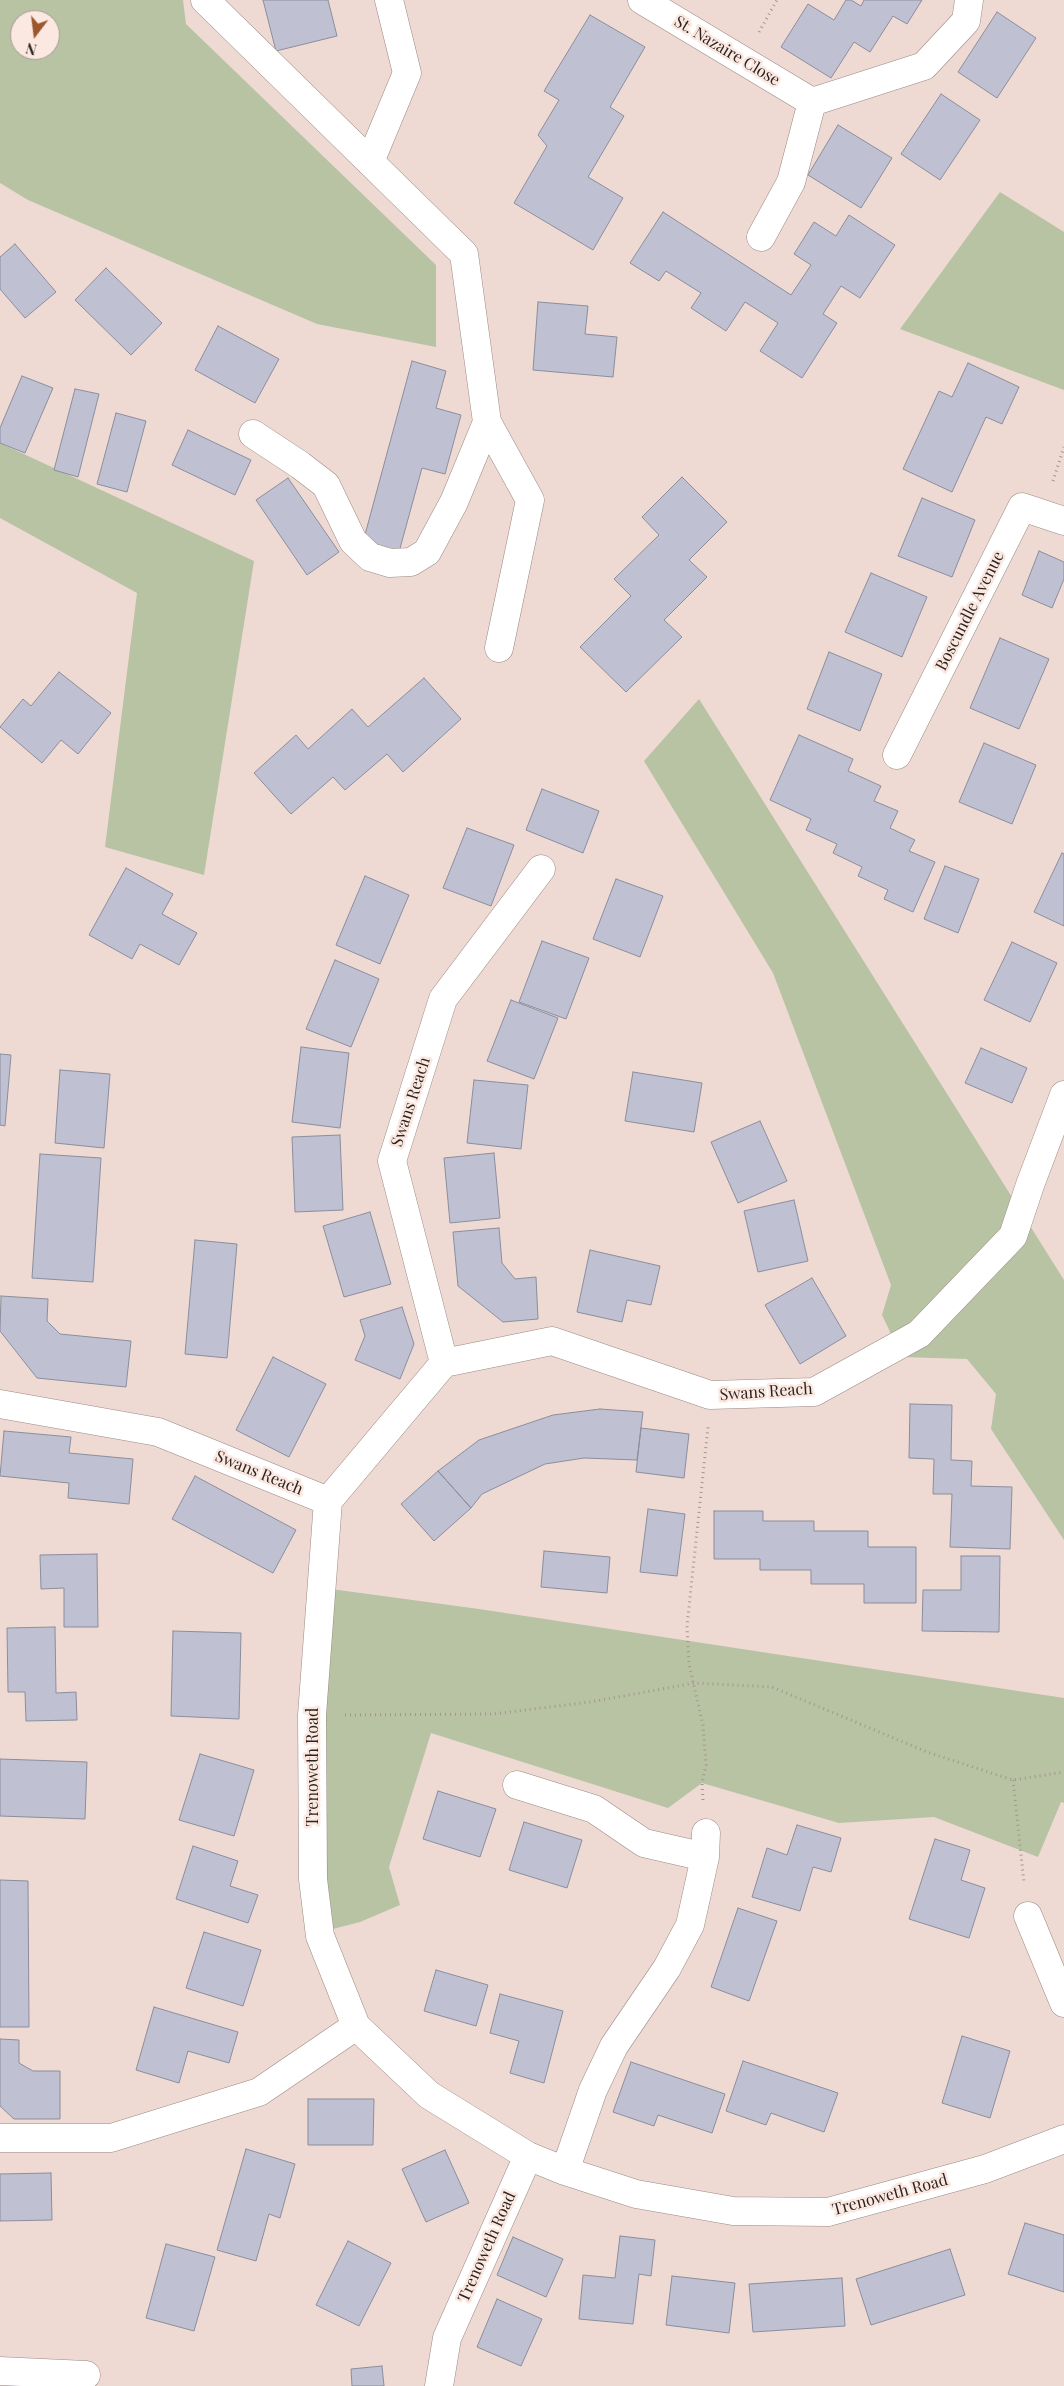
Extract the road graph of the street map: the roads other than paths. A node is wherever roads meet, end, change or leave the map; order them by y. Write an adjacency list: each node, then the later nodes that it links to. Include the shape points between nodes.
1 (205, 0): 6 (street)
2 (389, 0): 6 (street, via 407,73)
3 (642, 0): 5 (street, St. Nazaire Close)
4 (969, 0): 5 (street, via 966,21 924,66)
5 (812, 102): 7 (street, via 791,182)
6 (370, 162): 8 (street, via 464,254)
7 (761, 236)
8 (487, 422): 9 (street, via 454,502 427,552 411,562 390,563 370,558 353,541 326,485); 11 (street, via 530,500)
9 (253, 434)
10 (1064, 521): 12 (street, Boscundle Avenue, via 1022,507)
11 (499, 648)
12 (897, 755)
13 (541, 869): 15 (street, Swans Reach, via 443,999 392,1162)
14 (1064, 1095): 15 (street, Swans Reach, via 1013,1236 920,1334 814,1392 710,1395 552,1341)
15 (444, 1363): 18 (street)
16 (0, 1382): 17 (street, Swans Reach)
17 (7, 1405): 18 (street, Swans Reach, via 158,1432)
18 (328, 1501): 22 (street, Trenoweth Road, via 312,1715 313,1879 320,1936)
19 (517, 1785): 26 (street, via 594,1809 644,1843 706,1845 690,1925 667,1968 614,2046 593,2090)
20 (1028, 1916): 21 (street)
21 (1064, 2004)
22 (356, 2026): 23 (street, via 259,2092 111,2138); 25 (street, Trenoweth Road, via 429,2095)
23 (0, 2138)
24 (1064, 2139): 26 (street, Trenoweth Road, via 985,2169 828,2212 734,2211 636,2194)
25 (528, 2156): 26 (street, Trenoweth Road); 29 (street, Trenoweth Road, via 447,2338)
26 (565, 2171)
27 (0, 2371): 28 (street)
28 (86, 2375)
29 (439, 2386)

